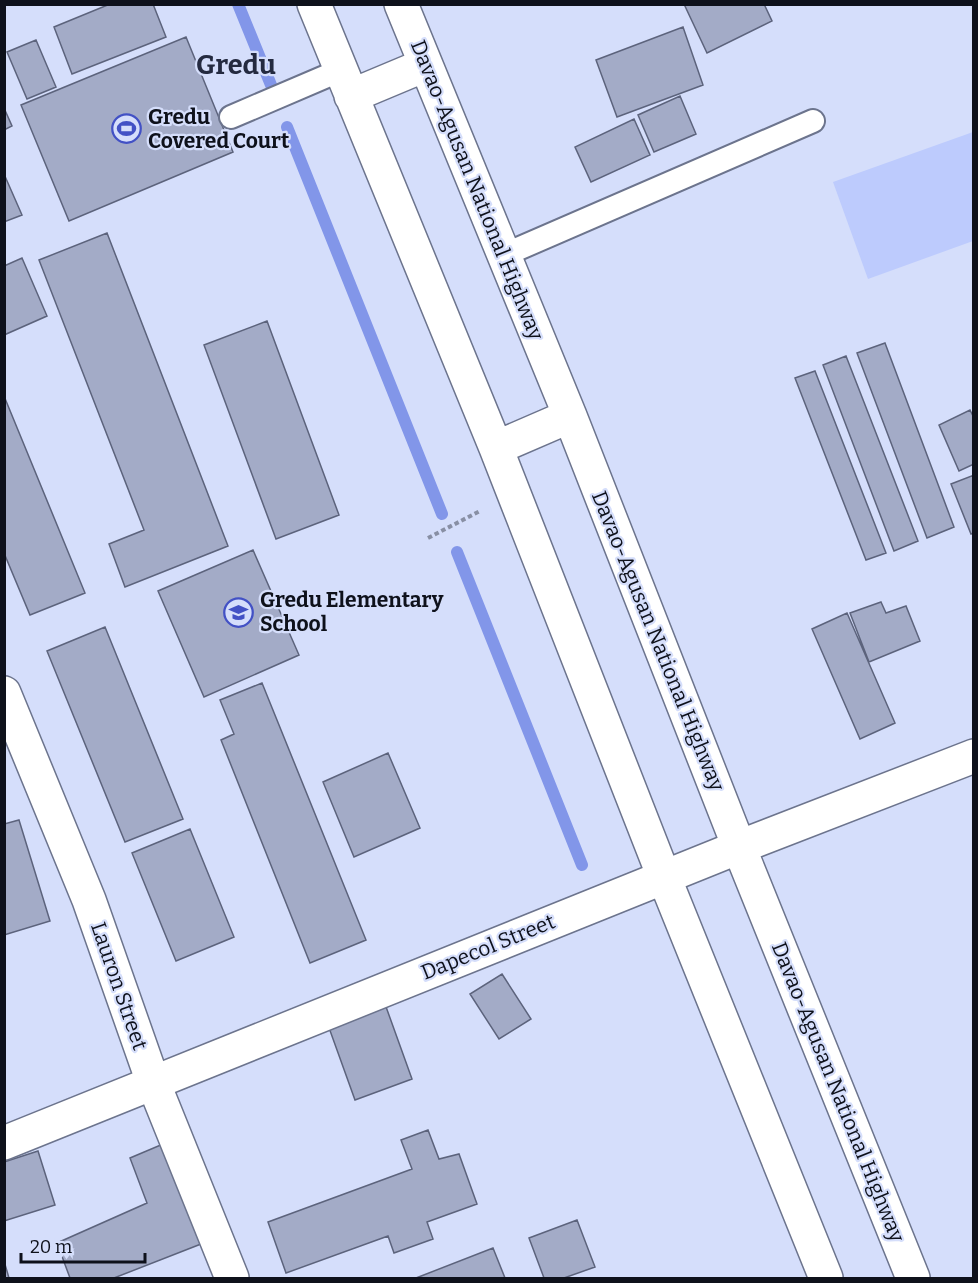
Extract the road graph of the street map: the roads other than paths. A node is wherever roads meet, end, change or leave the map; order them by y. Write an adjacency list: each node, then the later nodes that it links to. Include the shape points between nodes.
1 (314, 4): 4 (main road)
2 (401, 4): 3 (main road, Davao-Agusan National Highway)
3 (425, 64): 4 (main road); 7 (main road, Davao-Agusan National Highway)
4 (346, 83): 5 (lane); 9 (main road)
5 (231, 117)
6 (813, 121): 7 (lane)
7 (504, 255): 8 (main road, Davao-Agusan National Highway)
8 (570, 416): 9 (main road); 12 (main road, Davao-Agusan National Highway)
9 (496, 448): 13 (main road)
10 (4, 693): 14 (main road, Lauron Street, via 89,900)
11 (974, 756): 12 (main road, Dapecol Street)
12 (740, 847): 13 (main road, Dapecol Street); 18 (main road, Davao-Agusan National Highway)
13 (664, 877): 14 (main road, Dapecol Street); 17 (main road)
14 (153, 1082): 15 (main road, Dapecol Street); 16 (main road, Lauron Street)
15 (4, 1143)
16 (232, 1278)
17 (826, 1278)
18 (913, 1278)

